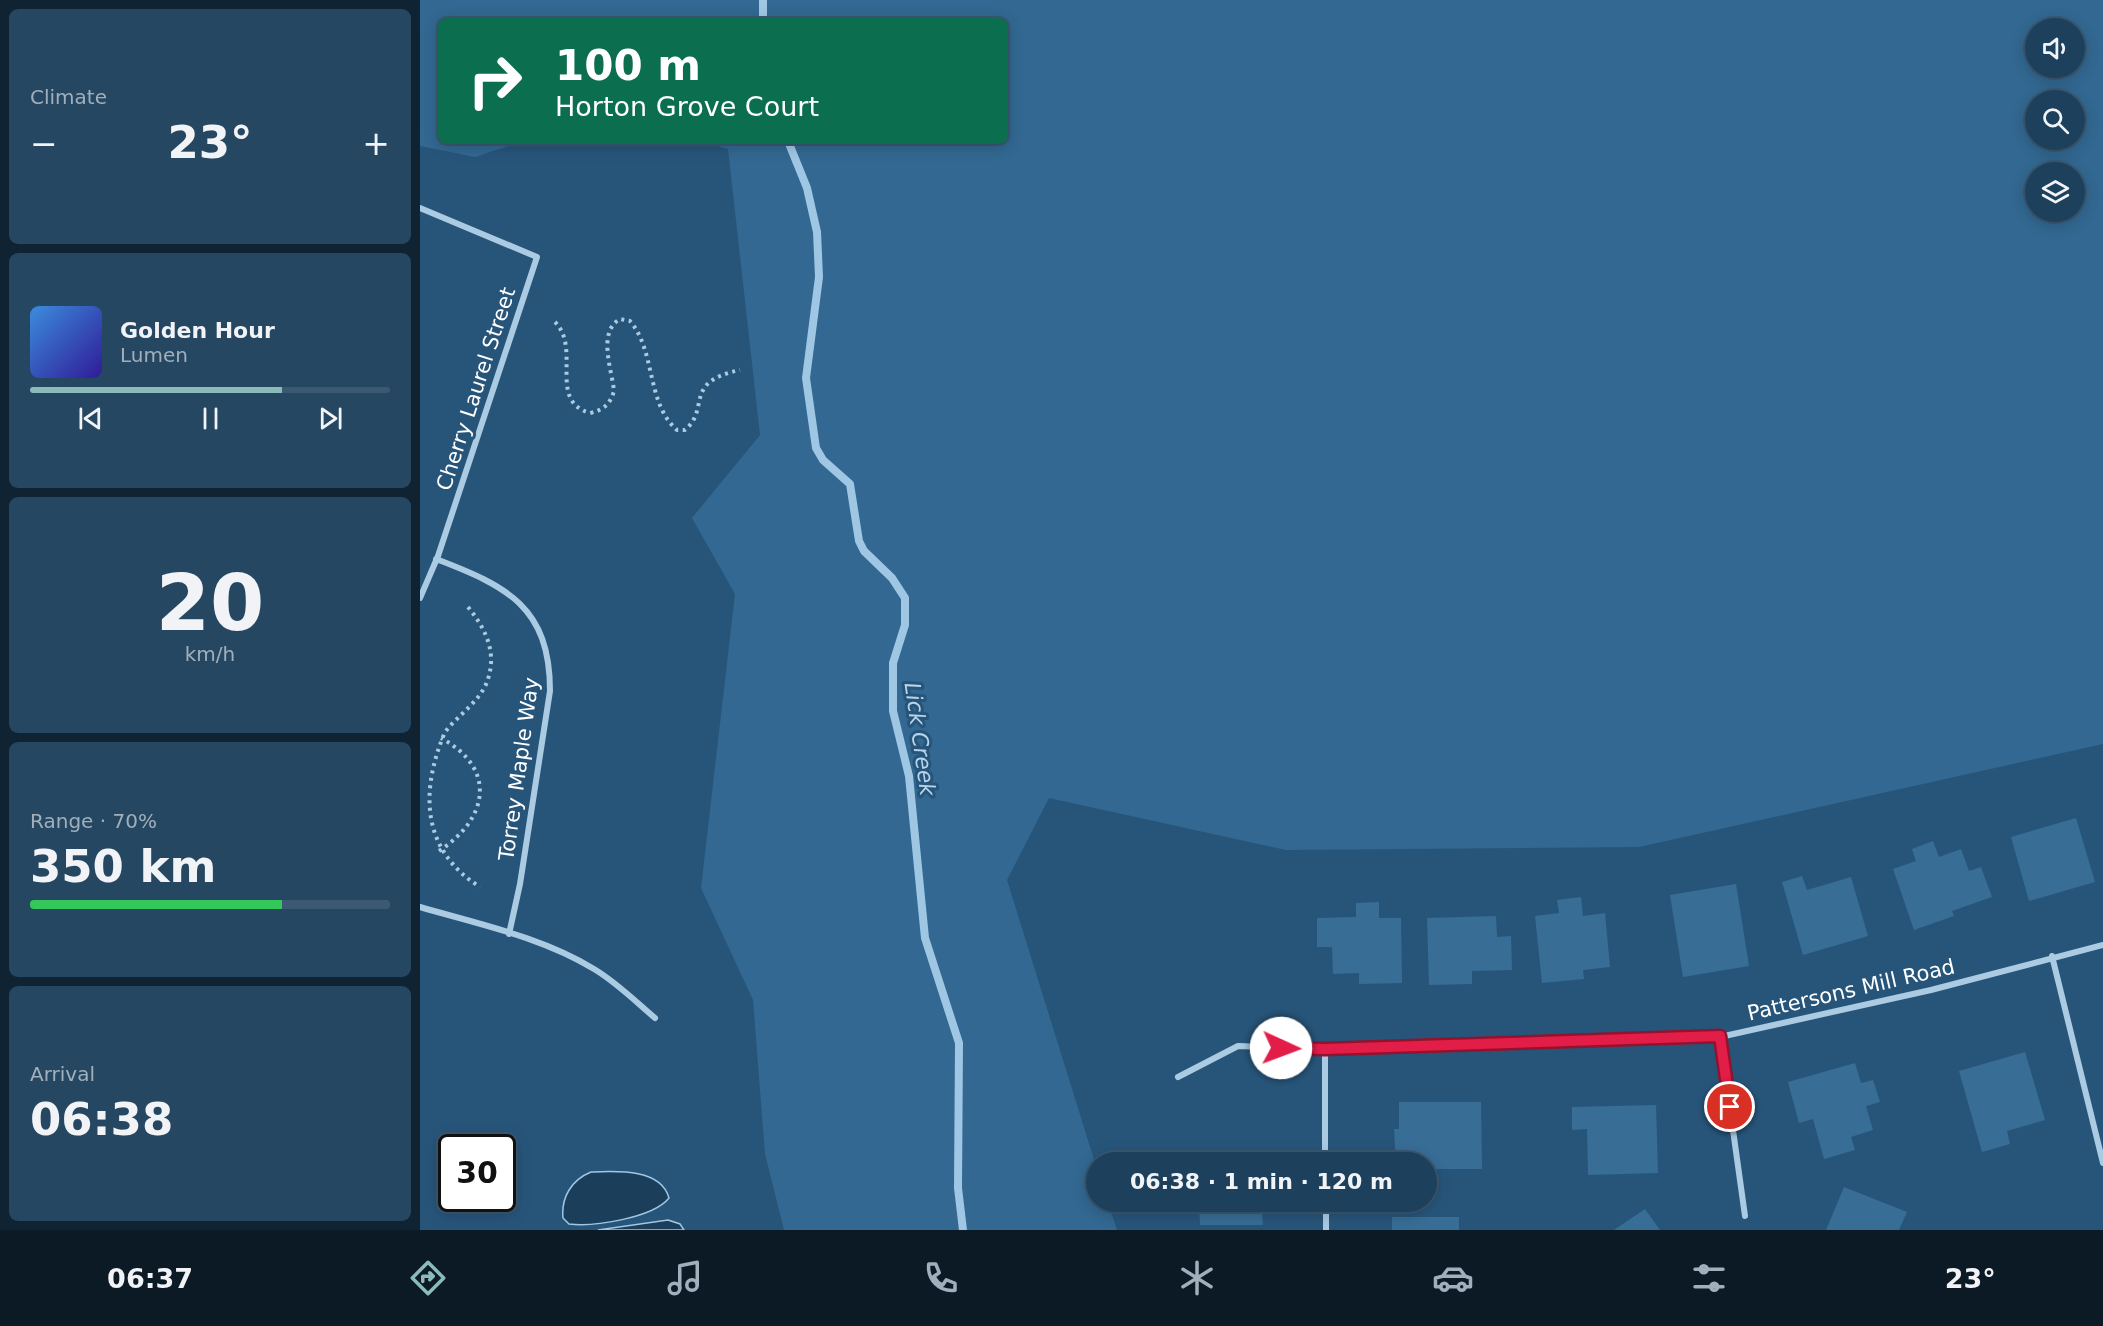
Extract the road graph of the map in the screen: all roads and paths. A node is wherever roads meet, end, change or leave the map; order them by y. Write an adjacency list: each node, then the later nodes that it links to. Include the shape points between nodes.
1 (420, 208): 4 (street, Cherry Laurel Street, via 537,258)
2 (555, 322): 3 (path, via 567,344 569,399 590,413 605,408 612,397 608,340 620,318 630,321 638,332 661,404 677,430 685,430 693,421 705,386)
3 (740, 370)
4 (436, 559): 5 (street, Cherry Laurel Street); 13 (street, Torrey Maple Way, via 498,586 518,600 544,640 550,661 550,691)
5 (420, 598)
6 (468, 607): 7 (path, via 486,633 491,668 482,691)
7 (441, 738): 8 (path); 10 (path, via 466,755 480,787 473,820)
8 (428, 762)
9 (430, 838): 10 (path)
10 (439, 851): 11 (path)
11 (480, 887)
12 (420, 907): 13 (street)
13 (509, 934): 16 (street, via 555,949 594,969)
14 (2103, 945): 15 (street, Pattersons Mill Road)
15 (2052, 956): 17 (street, Pattersons Mill Road, via 1931,990); 21 (street)
16 (655, 1018)
17 (1720, 1036): 18 (street, Pattersons Mill Road); 23 (street)
18 (1325, 1049): 19 (street, Pattersons Mill Road, via 1238,1046); 20 (street)
19 (1178, 1077)
20 (1325, 1152)
21 (2103, 1163)
22 (1326, 1212): 24 (street)
23 (1745, 1216)
24 (1326, 1230)

